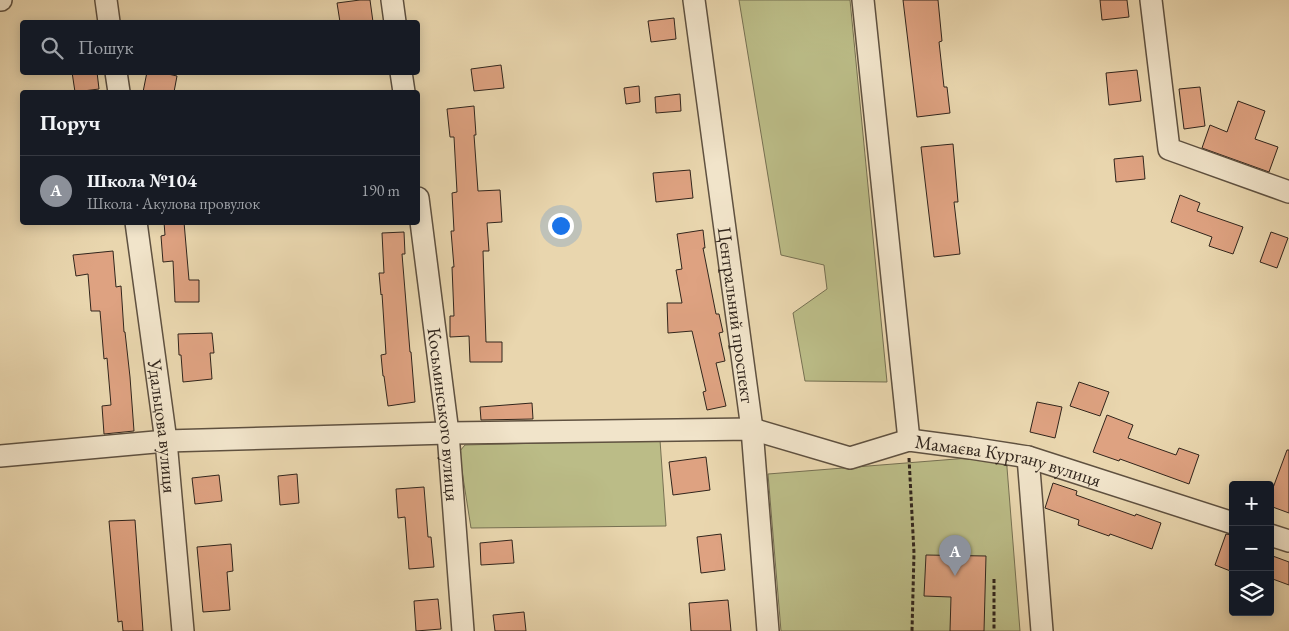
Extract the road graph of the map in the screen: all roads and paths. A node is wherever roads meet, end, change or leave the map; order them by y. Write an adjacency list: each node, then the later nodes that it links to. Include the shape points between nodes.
1 (106, 0): 6 (street)
2 (392, 0): 7 (street)
3 (694, 0): 15 (street, Центральний проспект)
4 (863, 0): 17 (street)
5 (1151, 0): 12 (street, via 1169,149)
6 (109, 20)
7 (395, 20)
8 (116, 75): 10 (street)
9 (401, 75): 11 (street)
10 (119, 90)
11 (404, 90)
12 (1289, 192)
13 (420, 214): 16 (street, Косьминського вулиця)
14 (136, 225): 18 (street, Удальцова вулиця)
15 (752, 430): 16 (street, Мамаєва Кургану вулиця); 17 (street, Мамаєва Кургану вулиця, via 850,458); 27 (street, Центральний проспект)
16 (448, 432): 18 (street, Мамаєва Кургану вулиця); 26 (street, Косьминського вулиця)
17 (909, 440): 20 (street, Мамаєва Кургану вулиця); 28 (path, via 914,553)
18 (166, 441): 19 (street, Мамаєва Кургану вулиця); 25 (street, Удальцова вулиця)
19 (0, 456)
20 (1028, 457): 21 (street, Мамаєва Кургану вулиця); 30 (street)
21 (1229, 522)
22 (1274, 536): 23 (street)
23 (1289, 541)
24 (994, 580): 29 (path)
25 (183, 631)
26 (463, 631)
27 (768, 631)
28 (912, 631)
29 (994, 631)
30 (1042, 631)

